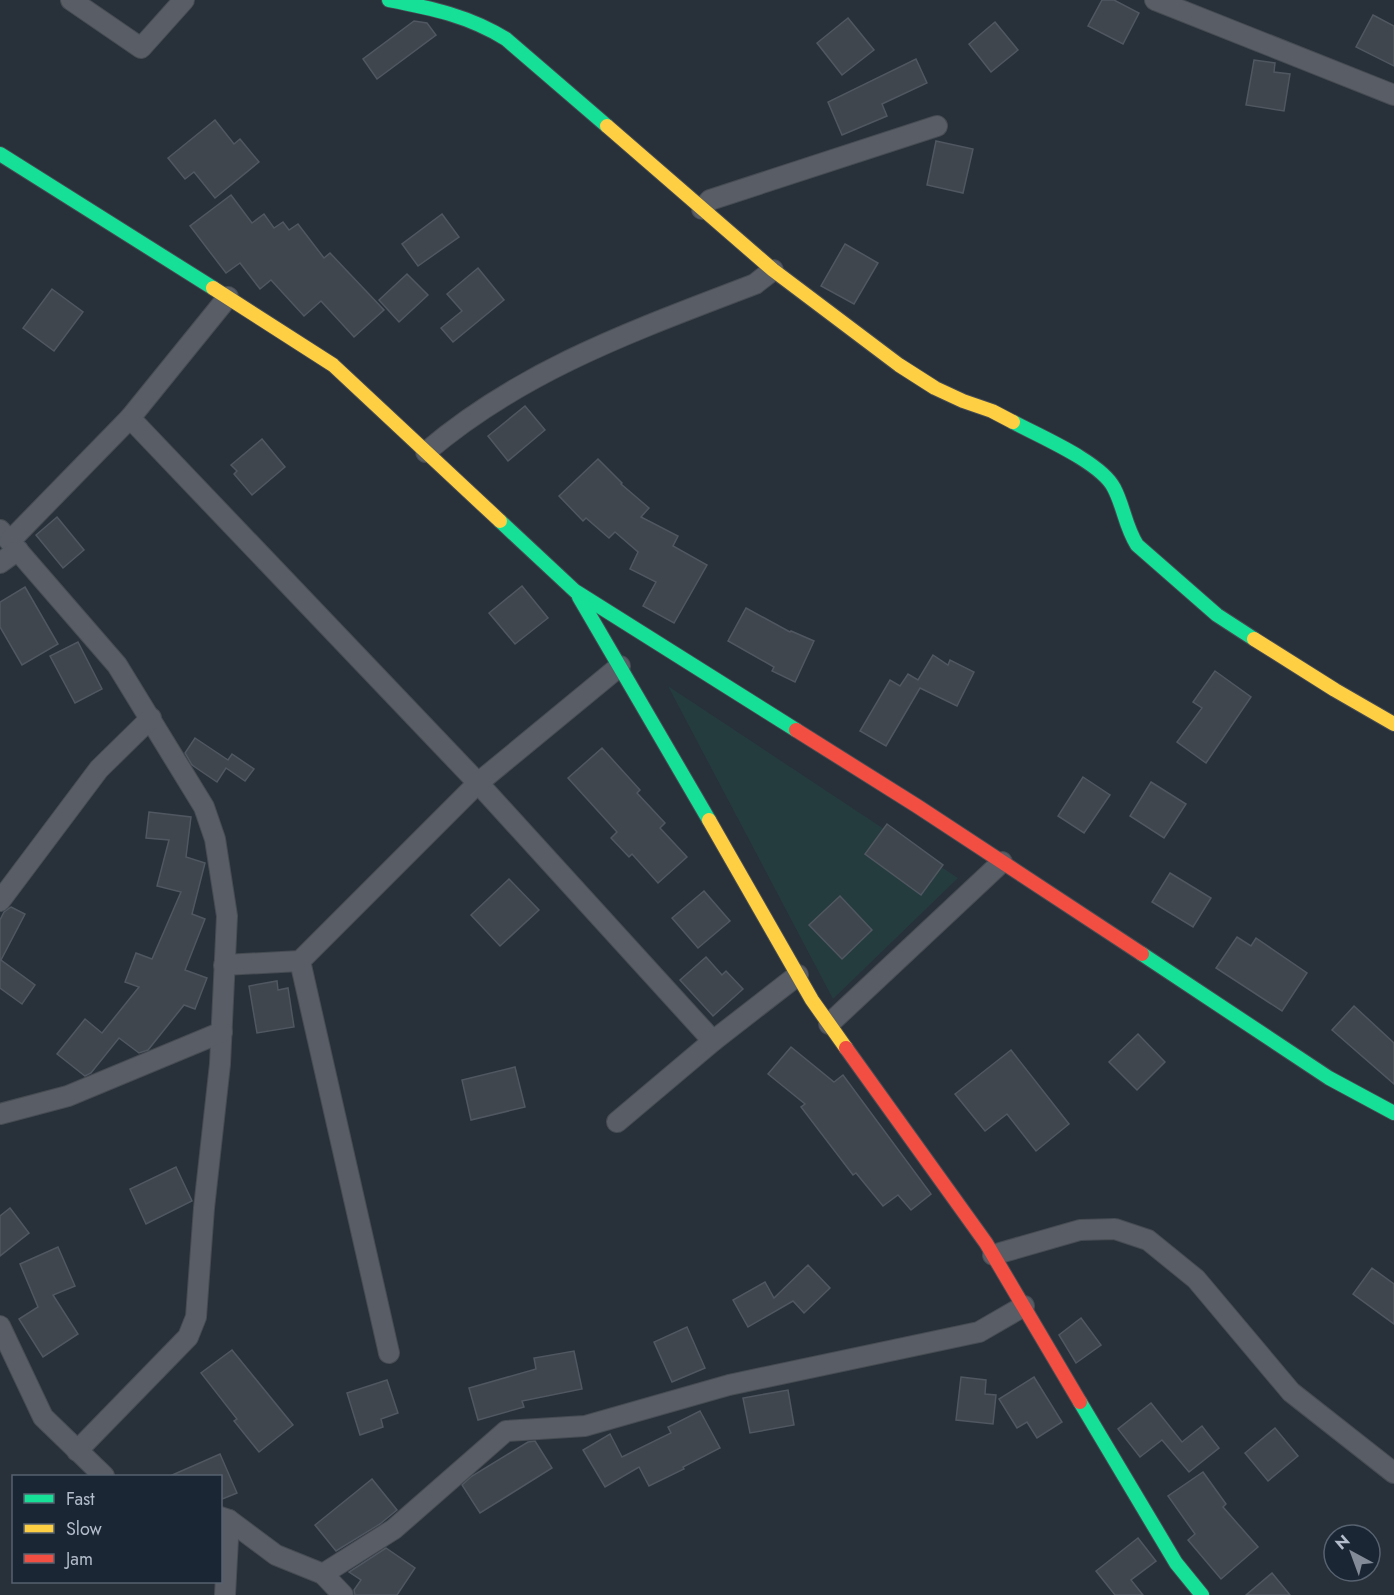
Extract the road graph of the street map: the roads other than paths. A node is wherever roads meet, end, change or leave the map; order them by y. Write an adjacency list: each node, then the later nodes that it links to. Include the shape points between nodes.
1 (71, 0): 2 (street, via 141,48)
2 (184, 0)
3 (389, 0): 8 (street, via 447,10 494,31)
4 (1155, 0): 5 (street)
5 (1394, 95)
6 (937, 126): 8 (street, via 710,200)
7 (0, 154): 10 (street)
8 (702, 209): 9 (street)
9 (773, 270): 12 (street, via 755,284 555,366 487,406); 18 (street, via 916,377 992,411 1096,467 1114,487 1137,545 1217,615)
10 (228, 297): 11 (street); 12 (street, via 333,364)
11 (130, 418): 13 (street); 19 (street)
12 (426, 452): 15 (street)
13 (9, 540): 14 (street); 17 (street, via 117,665)
14 (0, 563)
15 (575, 591): 16 (street); 20 (street)
16 (620, 666): 19 (street); 24 (street)
17 (151, 718): 21 (street, via 99,769); 23 (street, via 204,807 215,839 227,916)
18 (1394, 724)
19 (478, 783): 22 (street); 27 (street)
20 (1002, 862): 25 (street); 28 (street, via 1329,1078)
21 (0, 902)
22 (300, 961): 23 (street); 34 (street)
23 (224, 965): 26 (street)
24 (798, 975): 25 (street); 27 (street)
25 (829, 1024): 31 (street)
26 (222, 1032): 29 (street, via 68,1096); 35 (street, via 196,1317 188,1337)
27 (712, 1041): 30 (street)
28 (1394, 1113)
29 (0, 1114)
30 (617, 1122)
31 (993, 1255): 32 (street); 36 (street, via 1080,1230 1114,1229 1148,1240 1196,1279 1291,1392)
32 (1024, 1306): 39 (street, via 979,1332 729,1385 585,1426 506,1431 394,1529); 42 (street, via 1176,1563)
33 (0, 1326): 35 (street, via 43,1417)
34 (389, 1353)
35 (77, 1451): 37 (street)
36 (1394, 1473)
37 (103, 1475)
38 (225, 1518): 39 (street, via 276,1555); 40 (street)
39 (323, 1574): 41 (street)
40 (225, 1595)
41 (344, 1595)
42 (1202, 1595)

